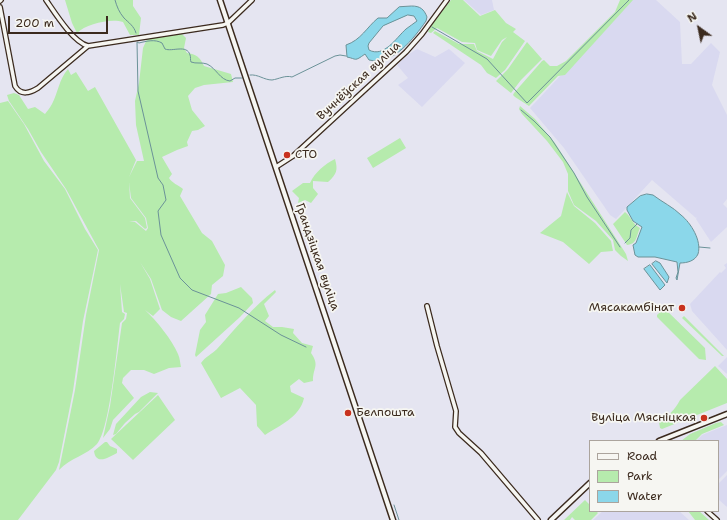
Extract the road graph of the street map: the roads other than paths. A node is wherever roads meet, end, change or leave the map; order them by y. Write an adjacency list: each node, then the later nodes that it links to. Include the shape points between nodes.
1 (46, 0): 7 (street, via 74,38)
2 (220, 0): 6 (main road, Грандзіцкая вуліца)
3 (252, 0): 6 (street)
4 (447, 0): 8 (street, Вучнёўская вуліца, via 406,52 293,156)
5 (0, 7): 7 (street, via 17,90 29,93 38,88)
6 (228, 23): 7 (street); 8 (main road, Грандзіцкая вуліца)
7 (88, 46)
8 (276, 168): 14 (main road, Грандзіцкая вуліца)
9 (427, 306): 15 (street, via 456,411 455,427)
10 (727, 414): 11 (main road)
11 (662, 440)
12 (589, 484): 16 (main road)
13 (708, 512): 17 (street)
14 (394, 520)
15 (538, 520)
16 (551, 520)
17 (717, 520)

